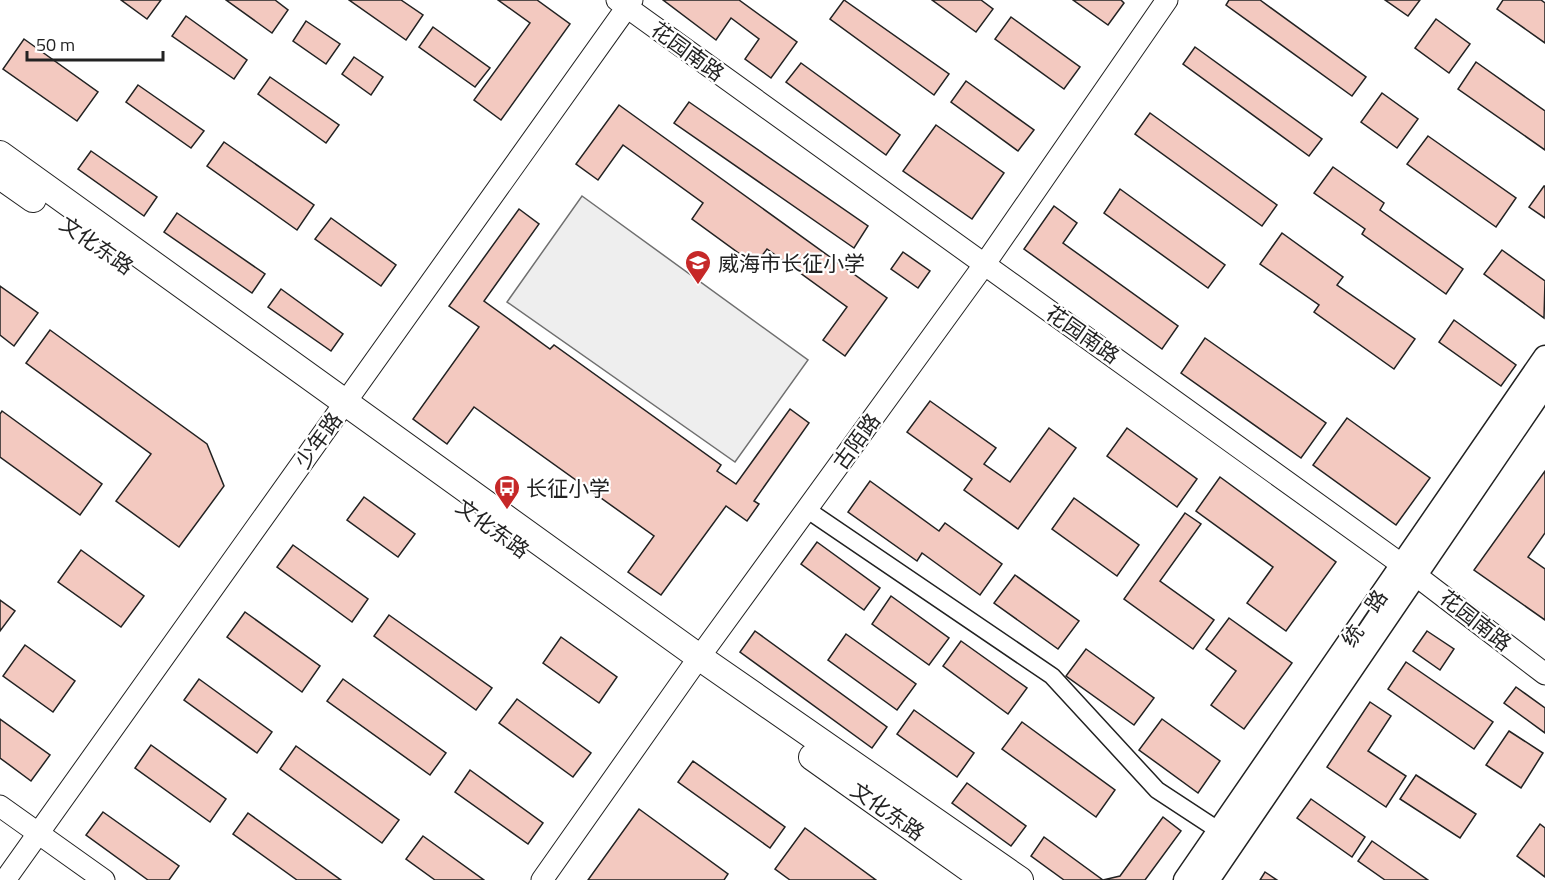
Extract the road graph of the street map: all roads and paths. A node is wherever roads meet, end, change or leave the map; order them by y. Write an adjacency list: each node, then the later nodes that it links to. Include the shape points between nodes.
1 (1167, 0): 5 (street, 古陌路)
2 (625, 2): 5 (street, 花园南路); 8 (street, 少年路)
3 (0, 154): 8 (main road)
4 (0, 176): 8 (main road, 文化东路)
5 (984, 265): 9 (street, 古陌路); 10 (street, 花园南路)
6 (1545, 357): 10 (main road, 统一路)
7 (1545, 385): 10 (main road, 统一路)
8 (340, 408): 11 (main road, 文化东路); 15 (street, 少年路)
9 (806, 509): 11 (street, 古陌路); 14 (street, via 1052,676 1157,790)
10 (1409, 569): 12 (street, 花园南路); 14 (main road, 统一路); 22 (main road, 统一路)
11 (694, 663): 18 (street, 古陌路); 19 (main road, 文化东路); 20 (main road)
12 (1545, 674)
13 (0, 806): 15 (street)
14 (1218, 830): 21 (main road, 统一路)
15 (38, 833): 16 (street, 少年路); 17 (street)
16 (5, 880)
17 (104, 880)
18 (542, 880)
19 (985, 880)
20 (1020, 880)
21 (1185, 880)
22 (1208, 880)

